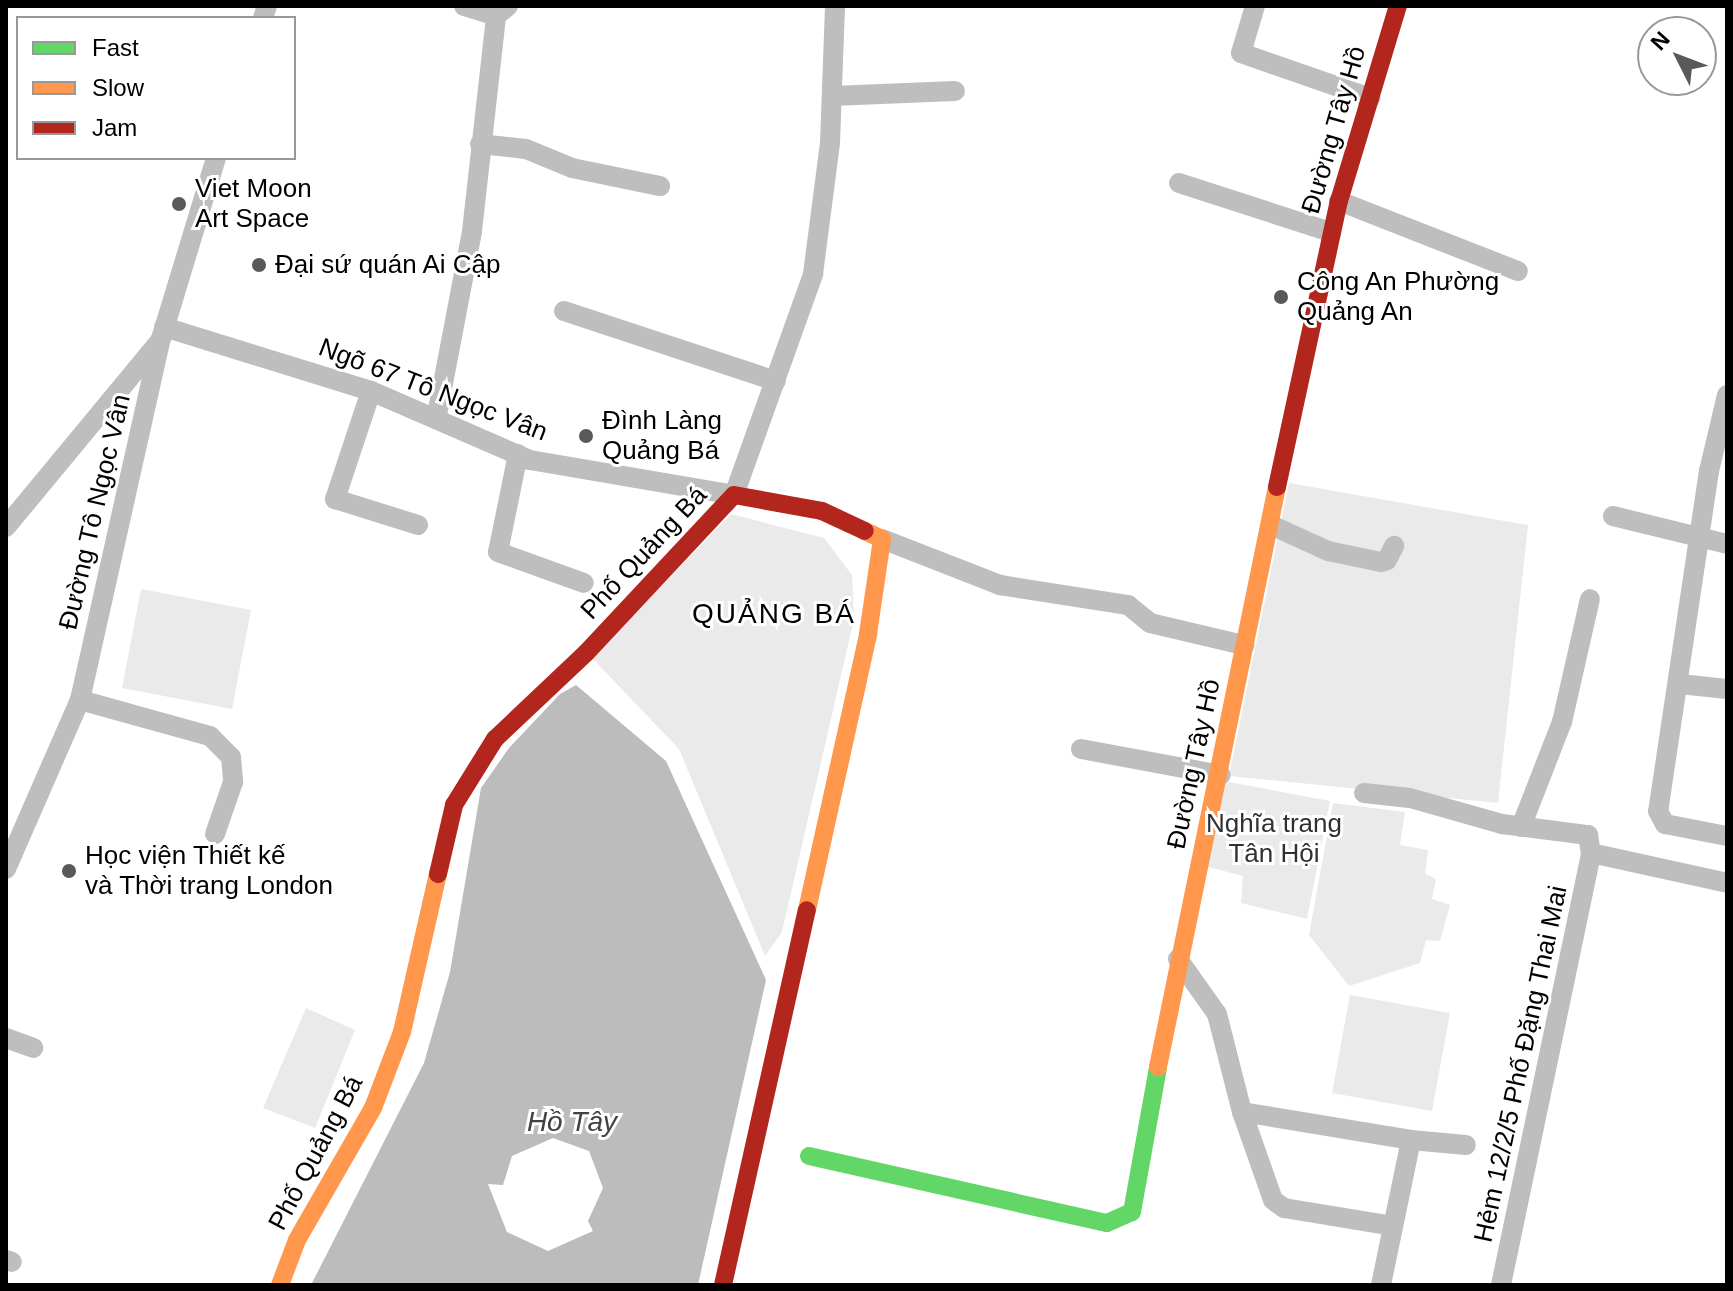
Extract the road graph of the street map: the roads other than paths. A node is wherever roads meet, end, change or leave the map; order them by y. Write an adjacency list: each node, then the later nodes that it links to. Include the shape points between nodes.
1 (464, 6): 5 (street)
2 (835, 6): 7 (street)
3 (1255, 6): 8 (street, via 1241,53)
4 (1398, 6): 8 (street, Đường Tây Hồ)
5 (502, 11): 9 (street)
6 (955, 91): 7 (street)
7 (832, 96): 18 (street, via 811,229 813,274)
8 (1370, 98): 13 (street, Đường Tây Hồ)
9 (480, 144): 12 (street, via 526,149 572,168); 21 (street, via 472,231)
10 (215, 160): 17 (street, Đường Tô Ngọc Vân)
11 (1179, 183): 14 (street)
12 (660, 186)
13 (1339, 201): 14 (street, Đường Tây Hồ); 15 (street)
14 (1331, 232): 26 (street, Đường Tây Hồ)
15 (1518, 271)
16 (564, 311): 18 (street)
17 (163, 333): 19 (street, Ngõ 67 Tô Ngọc Vân); 27 (street); 37 (street, Đường Tô Ngọc Vân)
18 (776, 381): 23 (street)
19 (371, 391): 21 (street, Ngõ 67 Tô Ngọc Vân); 25 (street, via 335,499)
20 (1727, 395): 29 (street)
21 (437, 415): 22 (street, Ngõ 67 Tô Ngọc Vân)
22 (518, 454): 23 (street, Ngõ 67 Tô Ngọc Vân); 32 (street, via 498,552)
23 (734, 495): 28 (street, Phố Quảng Bá, via 822,511); 56 (street, Phố Quảng Bá, via 586,653 495,739 454,805 402,1032 373,1108 297,1240)
24 (1613, 516): 29 (street)
25 (418, 525)
26 (1271, 525): 31 (street, via 1328,551 1381,562); 34 (street, Đường Tây Hồ)
27 (6, 527)
28 (882, 539): 34 (street, via 1000,585 1128,605 1150,623); 57 (street, via 868,634)
29 (1699, 539): 30 (street); 35 (street)
30 (1727, 544)
31 (1394, 546)
32 (584, 583)
33 (1590, 599): 41 (street, via 1562,722)
34 (1244, 645): 39 (street, Đường Tây Hồ)
35 (1680, 684): 36 (street); 44 (street, via 1663,765 1660,821)
36 (1727, 689)
37 (80, 700): 42 (street, Đường Tô Ngọc Vân); 43 (street, via 210,736 231,757 233,782)
38 (1081, 749): 39 (street)
39 (1221, 775): 48 (street, Đường Tây Hồ)
40 (1364, 793): 41 (street, via 1410,798)
41 (1521, 827): 45 (street, via 1588,835)
42 (13, 828): 46 (street, Đường Tô Ngọc Vân)
43 (215, 834)
44 (1727, 836)
45 (1591, 853): 47 (street); 59 (street, Hẻm 12/2/5 Phố Đặng Thai Mai)
46 (6, 869)
47 (1727, 883)
48 (1178, 959): 51 (street, via 1217,1014); 54 (street, Đường Tây Hồ, via 1132,1212 1125,1219 1107,1223)
49 (6, 1038): 50 (street)
50 (33, 1048)
51 (1242, 1112): 52 (street); 55 (street, via 1277,1205)
52 (1411, 1140): 53 (street); 55 (street)
53 (1466, 1145)
54 (809, 1156)
55 (1393, 1226): 58 (street)
56 (280, 1285)
57 (723, 1285)
58 (1381, 1285)
59 (1501, 1285)

